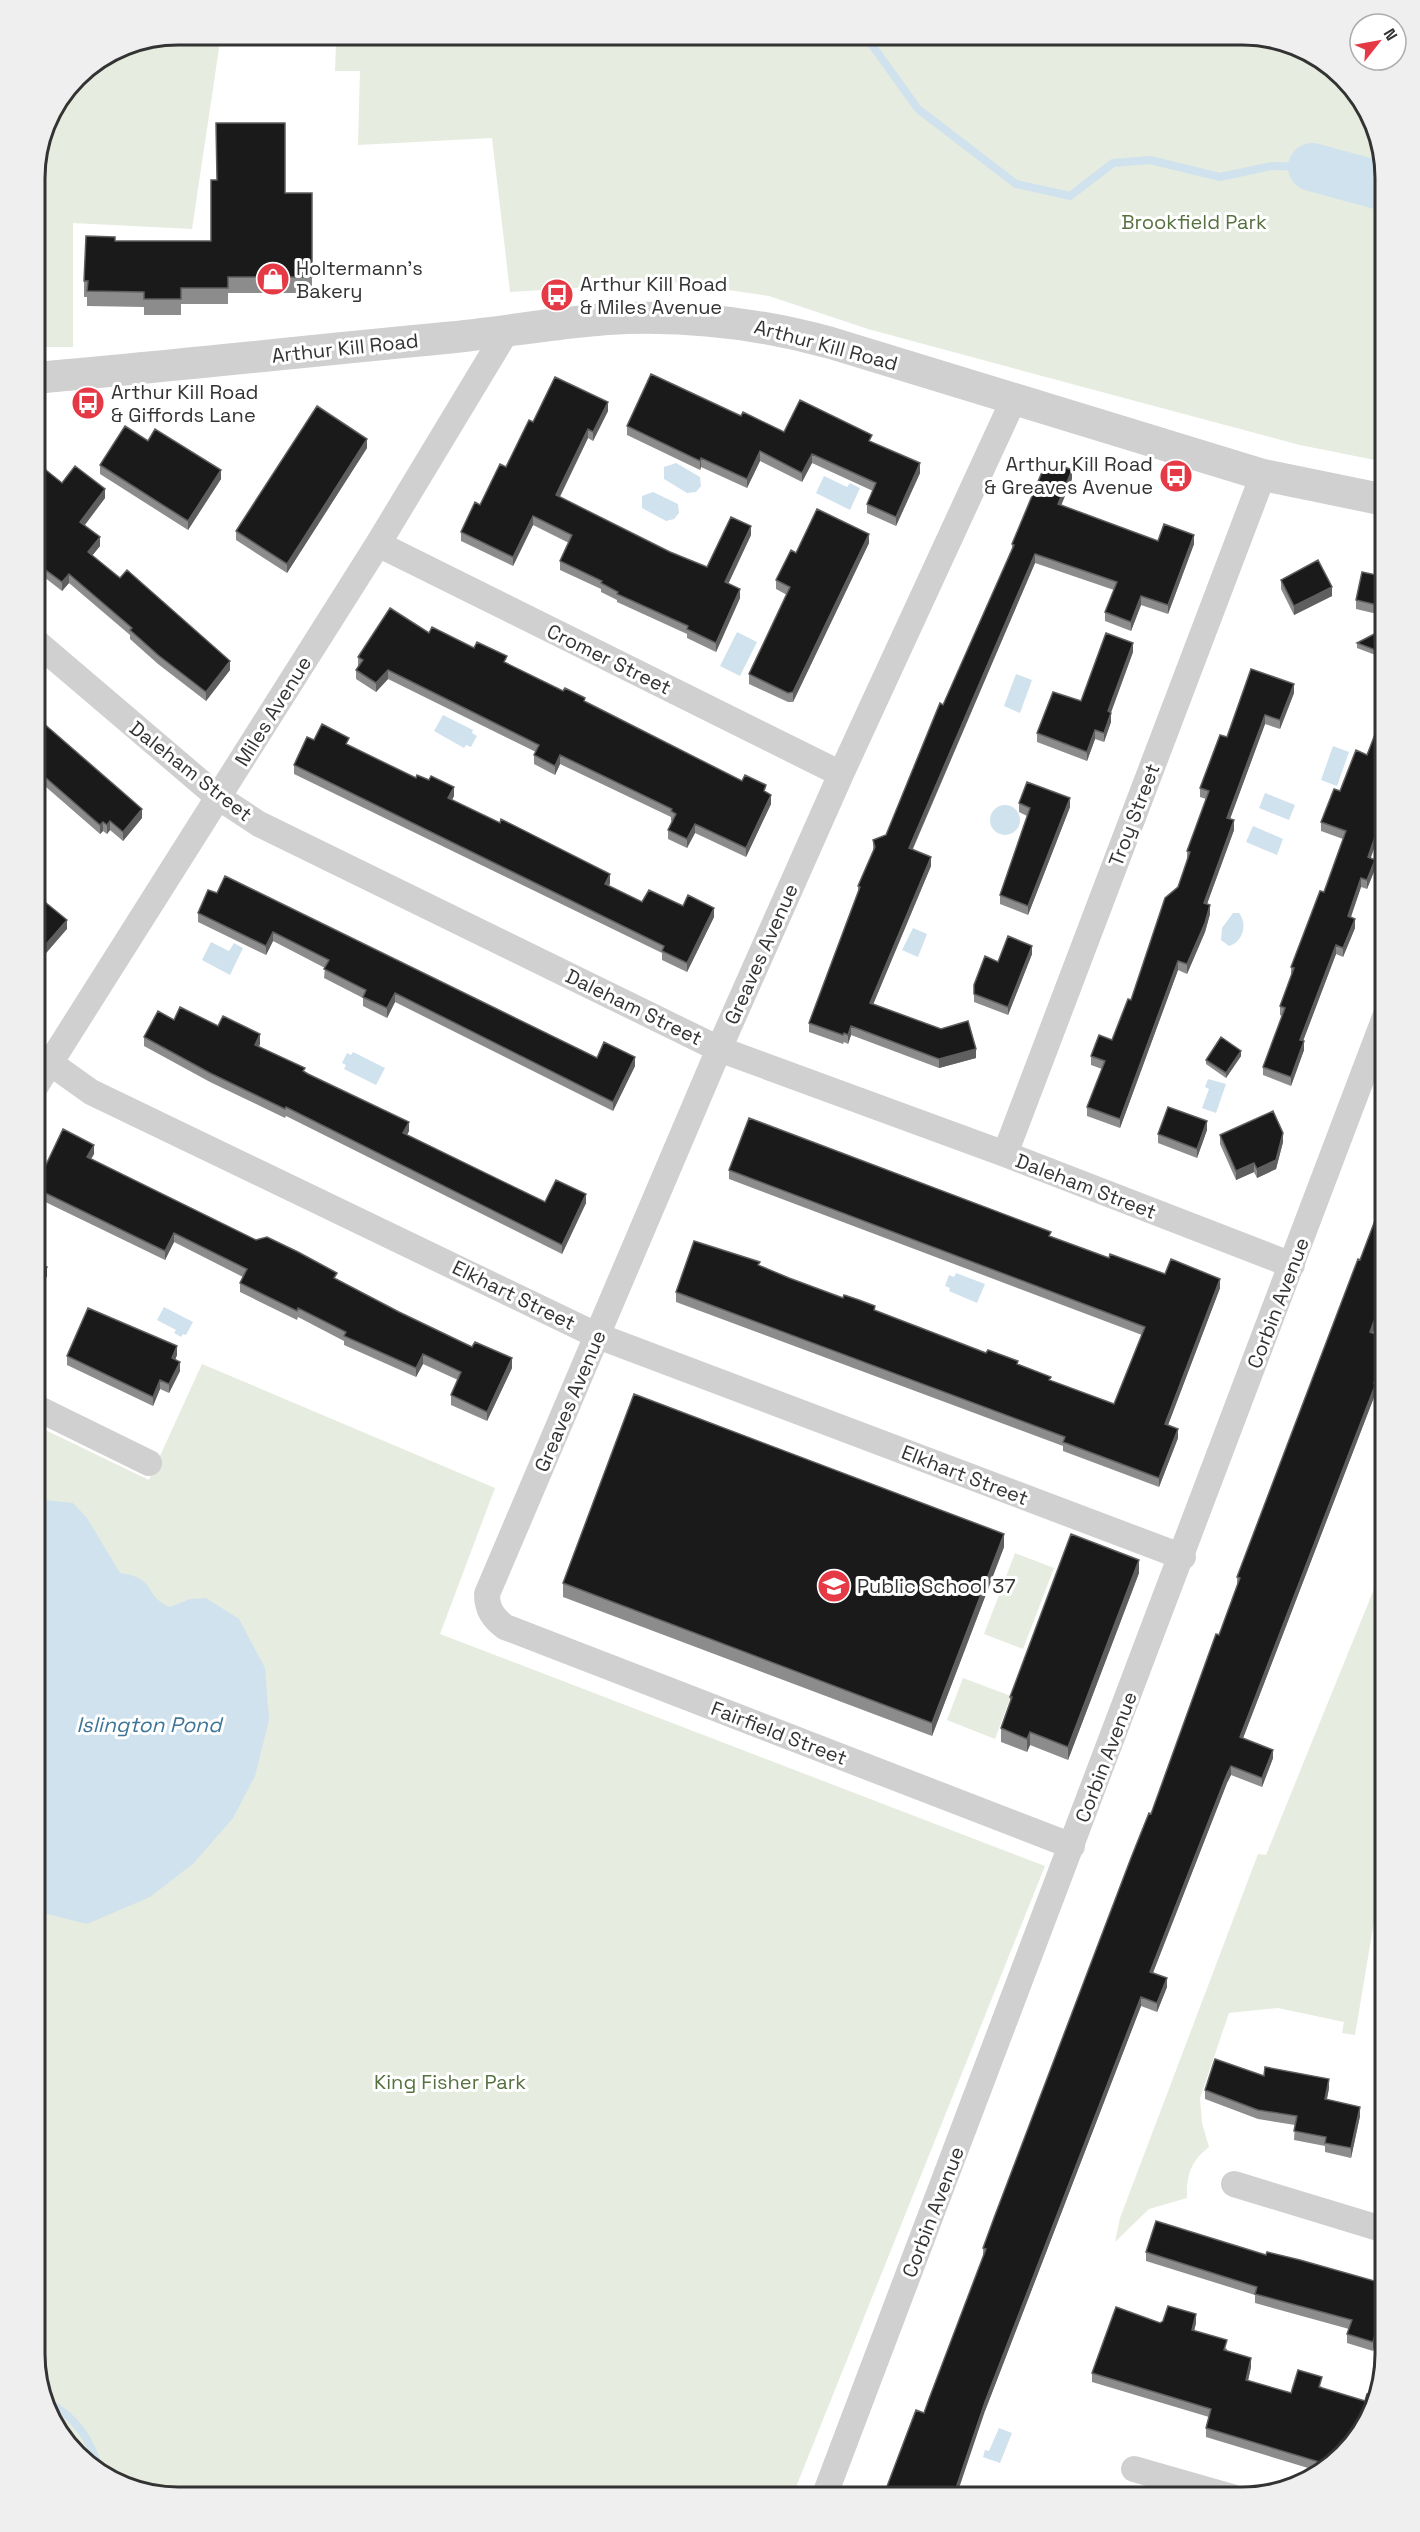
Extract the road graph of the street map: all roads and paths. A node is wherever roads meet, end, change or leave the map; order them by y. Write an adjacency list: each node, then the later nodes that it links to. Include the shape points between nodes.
1 (506, 332): 2 (street, Arthur Kill Road); 3 (street, Arthur Kill Road, via 608,319 684,318 745,323 841,346); 6 (street, Miles Avenue)
2 (45, 377)
3 (1013, 401): 4 (street, Arthur Kill Road); 8 (street, Greaves Avenue)
4 (1263, 475): 5 (street, Arthur Kill Road); 14 (street, Troy Street)
5 (1375, 498)
6 (378, 544): 8 (street, Cromer Street); 9 (street, Miles Avenue)
7 (45, 650): 9 (street, Daleham Street)
8 (841, 774): 11 (street, Greaves Avenue)
9 (218, 797): 11 (street, Daleham Street, via 259,824); 12 (street, Miles Avenue)
10 (1375, 1046): 15 (street, Corbin Avenue)
11 (720, 1049): 14 (street, Daleham Street); 16 (street, Greaves Avenue)
12 (45, 1054)
13 (45, 1060): 16 (street, Elkhart Street, via 91,1092)
14 (1005, 1154): 15 (street, Daleham Street)
15 (1292, 1266): 19 (street, Corbin Avenue)
16 (598, 1336): 19 (street, Elkhart Street); 20 (street, Greaves Avenue, via 487,1594)
17 (45, 1412): 18 (street)
18 (149, 1463)
19 (1183, 1557): 21 (street, Corbin Avenue)
20 (491, 1613): 21 (street, Fairfield Street, via 506,1627)
21 (1072, 1846): 25 (street, Corbin Avenue)
22 (1234, 2184): 23 (street)
23 (1375, 2227)
24 (1134, 2469): 26 (street)
25 (828, 2487)
26 (1195, 2487)

